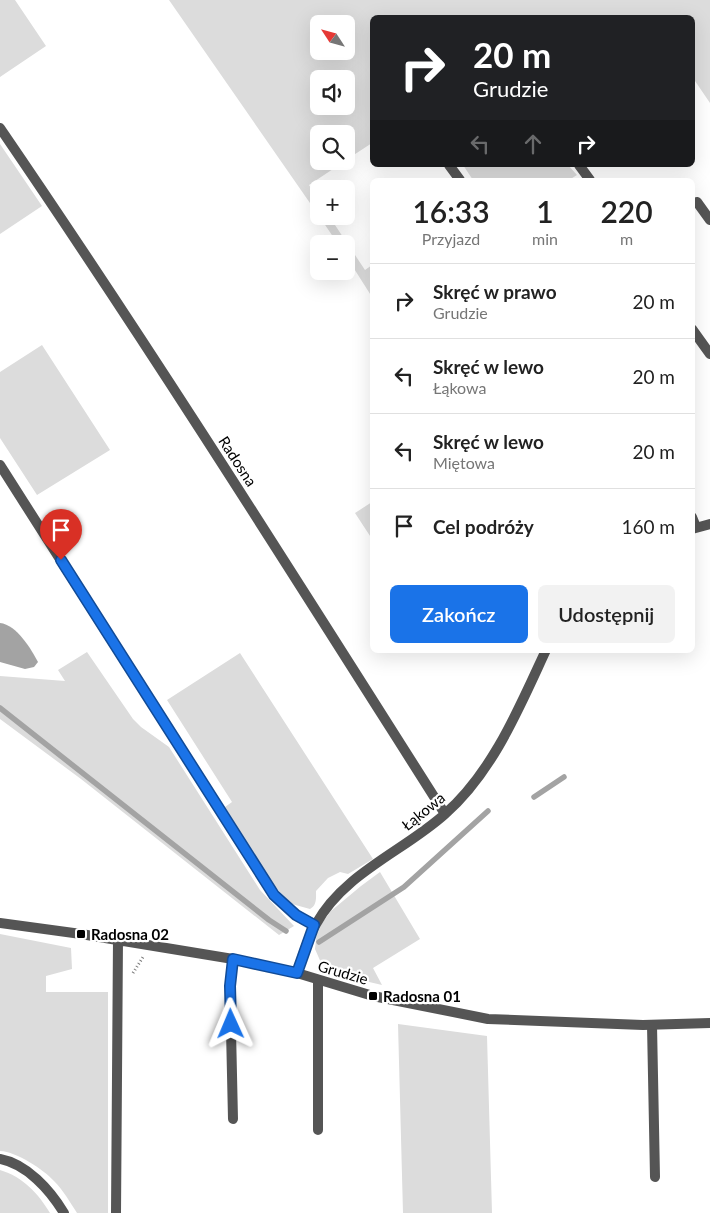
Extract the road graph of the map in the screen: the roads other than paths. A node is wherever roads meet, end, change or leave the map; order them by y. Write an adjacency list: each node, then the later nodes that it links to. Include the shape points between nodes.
1 (0, 128): 14 (street, Radosna, via 201,431)
2 (450, 167): 4 (street)
3 (580, 167): 5 (street)
4 (459, 178)
5 (588, 178)
6 (697, 202): 7 (street)
7 (710, 220)
8 (695, 333): 9 (street)
9 (710, 354)
10 (0, 465): 16 (street, via 274,895 296,915)
11 (710, 524): 12 (street)
12 (695, 528)
13 (545, 653): 14 (street, Łąkowa, via 492,758)
14 (445, 814): 16 (street, Łąkowa, via 366,870 326,908)
15 (0, 923): 17 (street, Grudzie)
16 (314, 925): 19 (street, Łąkowa)
17 (118, 939): 18 (street, Grudzie); 28 (street)
18 (233, 959): 19 (street, Grudzie); 23 (street, via 230,986)
19 (297, 973): 20 (street, Grudzie)
20 (318, 981): 22 (street, Grudzie, via 488,1020); 24 (street)
21 (710, 1023): 22 (street, Grudzie)
22 (652, 1025): 26 (street)
23 (233, 1119)
24 (318, 1130)
25 (0, 1159): 27 (street, via 33,1174)
26 (655, 1177)
27 (64, 1213)
28 (116, 1213)

